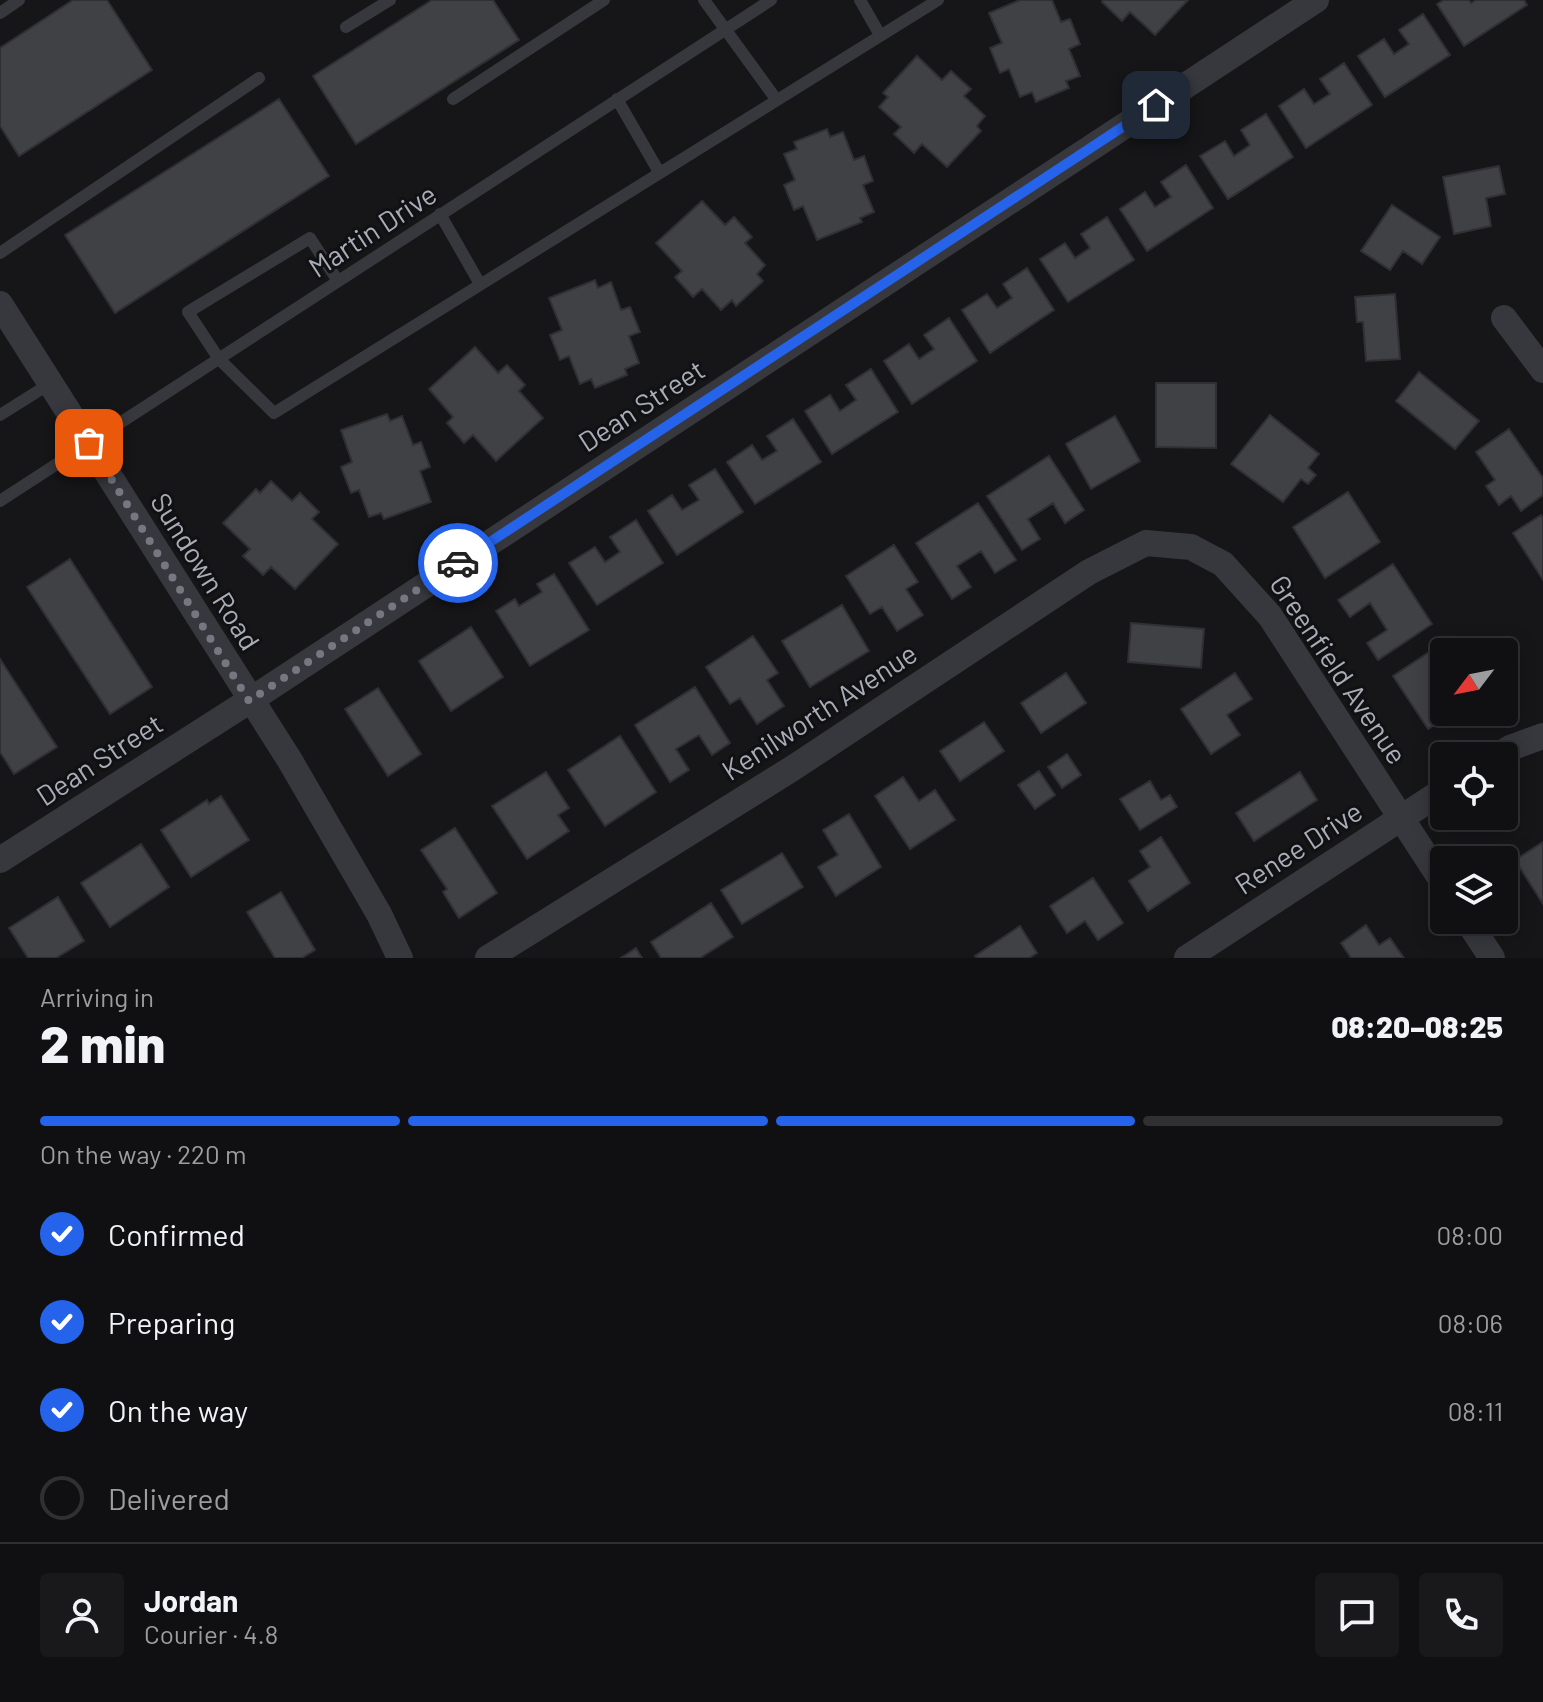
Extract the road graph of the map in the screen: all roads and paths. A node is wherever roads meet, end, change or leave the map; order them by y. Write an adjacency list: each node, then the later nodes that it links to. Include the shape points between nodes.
1 (19, 0): 9 (lane)
2 (390, 0): 10 (lane)
3 (604, 0): 14 (lane)
4 (704, 0): 11 (lane)
5 (771, 0): 11 (lane, Martin Drive)
6 (860, 0): 12 (lane)
7 (938, 0): 12 (lane)
8 (1316, 0): 31 (street, Dean Street)
9 (0, 13)
10 (346, 27)
11 (723, 30): 15 (lane, Martin Drive); 16 (lane)
12 (880, 35): 16 (lane)
13 (259, 78): 19 (lane)
14 (453, 99)
15 (617, 99): 17 (lane); 18 (lane, Martin Drive)
16 (776, 99): 17 (lane)
17 (659, 172): 21 (lane)
18 (440, 214): 20 (lane, Martin Drive); 21 (lane)
19 (0, 253)
20 (338, 281): 24 (lane, Martin Drive); 24 (lane, via 310,238 188,312)
21 (480, 284): 24 (lane, via 274,413)
22 (0, 304): 26 (street, Sundown Road)
23 (1504, 318): 25 (street)
24 (219, 359): 28 (lane, Martin Drive)
25 (1543, 370)
26 (51, 383): 27 (lane); 28 (street, Sundown Road)
27 (0, 415)
28 (89, 443): 29 (lane, Martin Drive); 31 (street, Sundown Road)
29 (0, 501)
30 (1191, 547): 35 (street, Greenfield Avenue, via 1223,564 1270,616); 40 (street, Kenilworth Avenue, via 1146,543 1089,572 793,768)
31 (249, 701): 36 (street, Dean Street); 39 (street, Sundown Road, via 289,759)
32 (1543, 736): 33 (street)
33 (1518, 745)
34 (1430, 799): 35 (street, Renee Drive)
35 (1401, 818): 37 (street, Greenfield Avenue); 41 (street, Renee Drive)
36 (0, 860)
37 (1430, 863)
38 (1476, 934): 42 (street)
39 (400, 958)
40 (488, 958)
41 (1187, 958)
42 (1492, 958)

